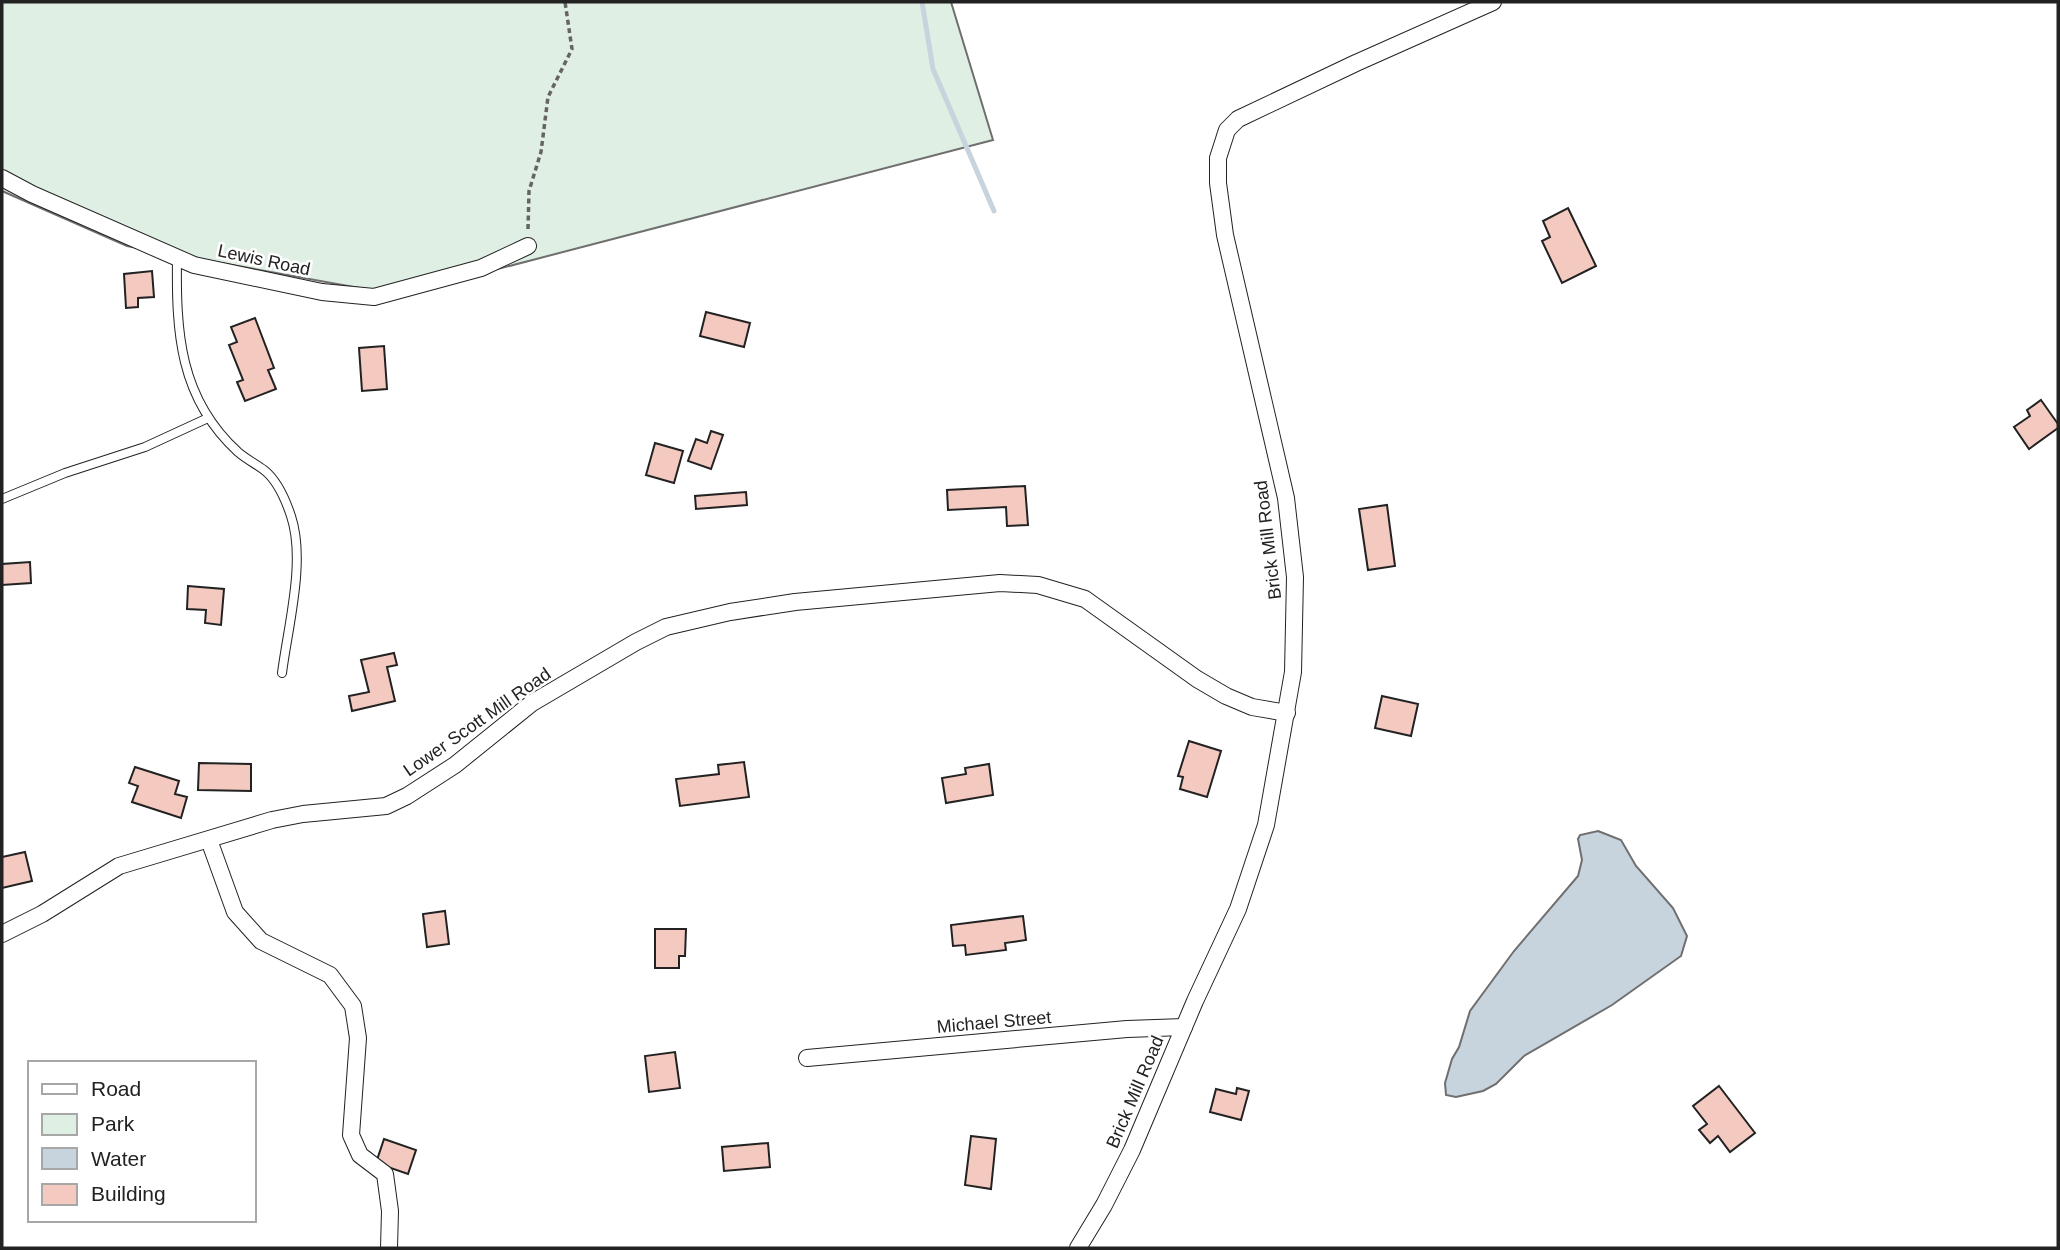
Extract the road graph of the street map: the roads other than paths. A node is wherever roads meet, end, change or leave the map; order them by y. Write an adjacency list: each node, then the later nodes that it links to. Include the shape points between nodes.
1 (1493, 2): 8 (street, Brick Mill Road, via 1238,119 1227,131 1218,158 1225,235 1286,498 1295,577 1293,672)
2 (2, 178): 4 (street, Lewis Road)
3 (527, 246): 4 (street, Lewis Road, via 481,268 374,297 253,278)
4 (177, 257): 5 (lane, via 184,365)
5 (208, 418): 6 (lane, via 145,447); 7 (lane, via 238,453 267,472 291,516 298,557)
6 (2, 499)
7 (282, 673)
8 (1287, 713): 9 (street, Lower Scott Mill Road, via 1252,707 1226,696 1085,599 1038,585 1000,583 795,602 666,627 532,703 455,765 386,806 303,814); 11 (street, Brick Mill Road, via 1266,825 1238,909)
9 (209, 840): 10 (street, Lower Scott Mill Road, via 120,866); 13 (street, via 235,912 261,941 330,975 353,1006 358,1038 352,1135 360,1155 385,1174)
10 (2, 934)
11 (1184, 1027): 12 (street, Michael Street); 14 (street, Brick Mill Road, via 1132,1150)
12 (807, 1058)
13 (389, 1248)
14 (1077, 1248)

